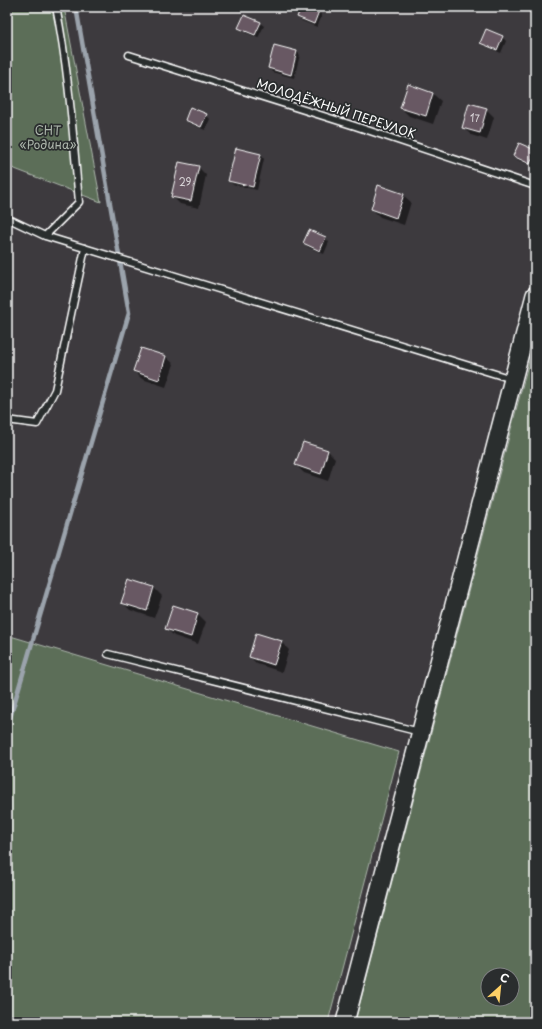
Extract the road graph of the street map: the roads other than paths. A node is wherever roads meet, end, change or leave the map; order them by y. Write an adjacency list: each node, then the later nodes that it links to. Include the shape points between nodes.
1 (56, 7): 5 (lane, via 62,35 79,202)
2 (129, 55): 3 (lane, МОЛОДЁЖНЫЙ ПЕРЕУЛОК)
3 (535, 186)
4 (7, 218): 5 (lane)
5 (45, 236): 6 (lane)
6 (85, 248): 8 (lane); 9 (lane, via 55,390 37,424)
7 (535, 295): 8 (street)
8 (513, 380): 11 (street)
9 (7, 420)
10 (108, 654): 11 (lane)
11 (421, 733): 12 (street)
12 (345, 1022)

